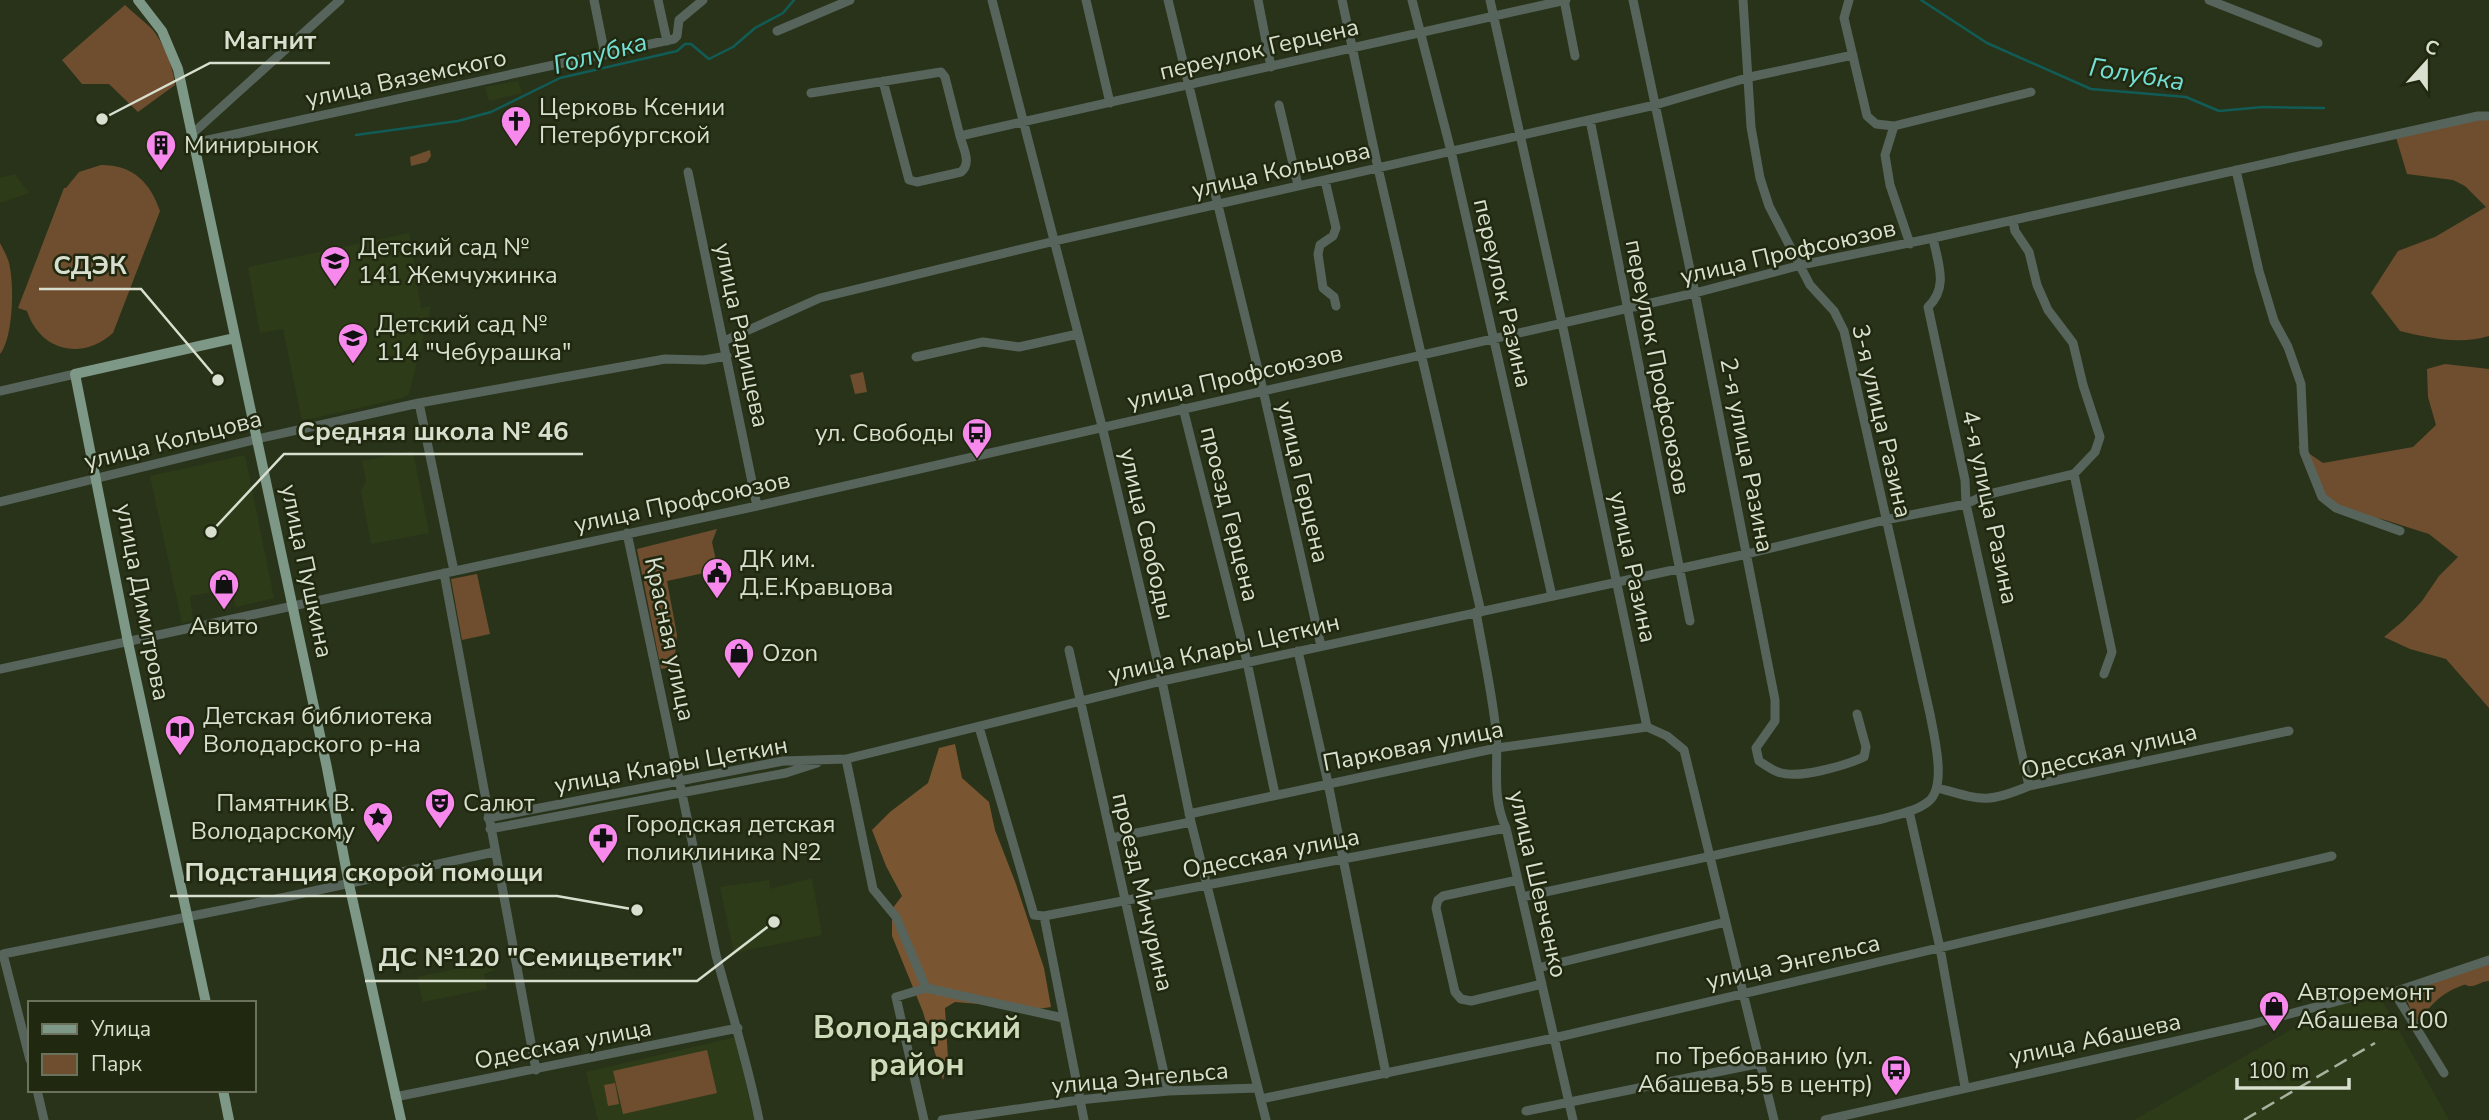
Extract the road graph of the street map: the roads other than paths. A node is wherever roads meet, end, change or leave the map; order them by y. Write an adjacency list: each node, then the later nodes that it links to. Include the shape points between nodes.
1 (138, 0): 43 (main road, улица Пушкина, via 162,31 178,69)
2 (340, 0): 43 (street)
3 (594, 0): 25 (street)
4 (658, 0): 22 (street)
5 (703, 0): 22 (street, via 684,14 677,36)
6 (850, 0): 20 (street)
7 (992, 0): 39 (street, улица Свободы)
8 (1086, 0): 34 (street)
9 (1168, 0): 31 (street, улица Герцена)
10 (1258, 0): 28 (street)
11 (1342, 0): 24 (street, улица Шевченко)
12 (1412, 0): 21 (street, переулок Разина)
13 (1490, 0): 19 (street, улица Разина)
14 (1565, 0): 19 (street, переулок Герцена); 27 (street)
15 (1633, 0): 36 (street, 2-я улица Разина)
16 (1743, 0): 29 (street, 3-я улица Разина)
17 (1849, 0): 26 (street, via 1844,18)
18 (2209, 0): 23 (street)
19 (1493, 16): 21 (street, переулок Герцена); 41 (street, улица Разина)
20 (777, 31)
21 (1419, 33): 24 (street, переулок Герцена); 44 (street, переулок Разина)
22 (667, 41): 25 (street, улица Вяземского)
23 (2318, 43)
24 (1352, 48): 28 (street, переулок Герцена); 45 (street, улица Шевченко)
25 (605, 55): 43 (street, улица Вяземского)
26 (1853, 55): 29 (street, улица Кольцова); 40 (street, via 1867,116 1876,124)
27 (1575, 56)
28 (1271, 67): 31 (street, переулок Герцена)
29 (1750, 77): 36 (street, улица Кольцова); 55 (street, 3-я улица Разина, via 1751,127 1760,178 1769,206)
30 (883, 81): 33 (street); 42 (street, via 941,72); 42 (street, via 909,180 917,182 966,168)
31 (1189, 84): 34 (street, переулок Герцена); 50 (street, улица Герцена)
32 (2031, 92): 40 (street)
33 (811, 93)
34 (1110, 103): 39 (street, переулок Герцена)
35 (1279, 105): 49 (street)
36 (1655, 105): 38 (street, улица Кольцова); 56 (street, 2-я улица Разина)
37 (2489, 116): 46 (street, улица Профсоюзов)
38 (1590, 120): 41 (street, улица Кольцова); 58 (street, переулок Профсоюзов)
39 (1026, 122): 42 (street, переулок Герцена); 53 (street, улица Свободы)
40 (1894, 126): 54 (street, via 1885,155 1889,185)
41 (1520, 135): 44 (street, улица Кольцова); 59 (street, улица Разина)
42 (960, 136)
43 (193, 138): 61 (main road, улица Пушкина)
44 (1451, 151): 45 (street, улица Кольцова); 62 (street, переулок Разина)
45 (1378, 168): 48 (street, улица Кольцова); 64 (street, улица Шевченко)
46 (2236, 170): 51 (street, улица Профсоюзов); 80 (street, via 2274,321 2301,384 2304,452 2322,497 2336,508)
47 (688, 172): 63 (street, улица Радищева)
48 (1325, 180): 49 (street, улица Кольцова); 57 (street, via 1336,228 1318,254 1323,288 1334,297)
49 (1298, 185): 50 (street, улица Кольцова)
50 (1217, 204): 53 (street, улица Кольцова); 68 (street, улица Герцена)
51 (2013, 221): 52 (street, улица Профсоюзов); 74 (street, via 2029,252 2048,310 2073,343 2100,437 2092,455)
52 (1934, 239): 54 (street, улица Профсоюзов); 77 (street, 4-я улица Разина, via 1941,280 1938,297 1928,307 1965,480)
53 (1055, 241): 60 (street, улица Свободы); 63 (street, улица Кольцова, via 820,299)
54 (1910, 244): 55 (street, улица Профсоюзов)
55 (1801, 265): 56 (street, улица Профсоюзов); 79 (street, 3-я улица Разина, via 1844,331)
56 (1695, 293): 58 (street, улица Профсоюзов); 82 (street, 2-я улица Разина)
57 (1336, 306)
58 (1626, 308): 59 (street, улица Профсоюзов); 83 (street, переулок Профсоюзов)
59 (1562, 323): 62 (street, улица Профсоюзов); 86 (street, улица Разина)
60 (1078, 334): 66 (street, via 1019,347 983,342); 72 (street, улица Свободы)
61 (235, 338): 67 (main road); 73 (main road, улица Пушкина)
62 (1493, 338): 64 (street, улица Профсоюзов); 87 (street, переулок Разина)
63 (724, 341): 65 (street, улица Радищева)
64 (1422, 354): 68 (street, улица Профсоюзов); 89 (street, улица Шевченко)
65 (727, 356): 70 (street, улица Кольцова, via 665,359); 78 (street, улица Радищева)
66 (916, 356)
67 (75, 374): 69 (street); 75 (main road, улица Димитрова)
68 (1263, 390): 71 (street, улица Профсоюзов); 92 (street, улица Герцена)
69 (0, 391)
70 (419, 404): 73 (street, улица Кольцова); 84 (street)
71 (1183, 408): 72 (street, улица Профсоюзов); 95 (street, проезд Герцена)
72 (1102, 426): 78 (street, улица Профсоюзов); 98 (street, улица Свободы)
73 (257, 439): 75 (street, улица Кольцова); 88 (main road, улица Пушкина)
74 (2074, 474): 77 (street, улица Клары Цеткин, via 1985,495); 97 (street, via 2112,652)
75 (96, 478): 76 (street, улица Кольцова); 91 (main road, улица Димитрова)
76 (0, 502)
77 (1966, 504): 79 (street, улица Клары Цеткин); 109 (street, 4-я улица Разина)
78 (757, 506): 81 (street, улица Профсоюзов)
79 (1885, 520): 82 (street, улица Клары Цеткин); 110 (street, 3-я улица Разина, via 1930,714)
80 (2400, 531)
81 (627, 533): 84 (street, улица Профсоюзов); 107 (street, Красная улица)
82 (1747, 554): 83 (street, улица Клары Цеткин); 100 (street, 2-я улица Разина, via 1775,700 1775,721 1756,748 1759,761 1780,774 1828,770 1864,757 1866,747)
83 (1679, 568): 86 (street, улица Клары Цеткин); 90 (street, переулок Профсоюзов)
84 (454, 571): 85 (street, улица Профсоюзов)
85 (444, 573): 88 (street, улица Профсоюзов); 114 (street)
86 (1617, 582): 87 (street, улица Клары Цеткин); 102 (street, улица Разина)
87 (1552, 596): 89 (street, улица Клары Цеткин)
88 (293, 606): 91 (street, улица Профсоюзов); 124 (main road, улица Пушкина)
89 (1479, 612): 92 (street, улица Клары Цеткин); 104 (street, улица Шевченко)
90 (1690, 621)
91 (128, 642): 96 (street, улица Профсоюзов); 129 (main road, улица Димитрова)
92 (1321, 646): 94 (street, улица Клары Цеткин)
93 (1069, 650): 99 (street, проезд Мичурина)
94 (1298, 651): 95 (street, улица Клары Цеткин); 108 (street)
95 (1247, 662): 98 (street, улица Клары Цеткин); 112 (street, проезд Герцена)
96 (0, 670)
97 (2104, 674)
98 (1162, 681): 99 (street, улица Клары Цеткин); 115 (street, улица Свободы)
99 (1080, 701): 101 (street, улица Клары Цеткин); 118 (street, проезд Мичурина)
100 (1857, 714)
101 (979, 727): 105 (street, улица Клары Цеткин); 128 (street, via 1034,915)
102 (1647, 727): 104 (street, Парковая улица); 121 (street, via 1684,750)
103 (2289, 731): 109 (street, Одесская улица)
104 (1497, 748): 108 (street, Парковая улица); 116 (street, улица Шевченко, via 1496,792)
105 (846, 759): 106 (street, улица Клары Цеткин); 135 (street, via 873,889 896,917)
106 (821, 761): 107 (street, улица Клары Цеткин, via 783,761); 111 (street, via 786,773)
107 (680, 782): 111 (street, Красная улица); 114 (street, улица Клары Цеткин)
108 (1328, 783): 112 (street, Парковая улица); 122 (street)
109 (2029, 786): 110 (street, Одесская улица, via 2000,798 1983,799)
110 (1938, 788): 113 (street, via 1930,800)
111 (683, 793): 117 (street); 140 (street, Красная улица, via 716,956)
112 (1275, 794): 115 (street, Парковая улица)
113 (1909, 811): 121 (street); 131 (street)
114 (488, 818): 117 (street)
115 (1190, 818): 118 (street, Парковая улица); 125 (street, улица Свободы)
116 (1506, 828): 122 (street, Одесская улица); 123 (street, улица Шевченко)
117 (490, 829): 119 (street)
118 (1112, 838): 127 (street, проезд Мичурина)
119 (494, 852): 124 (street); 144 (street)
120 (2333, 856): 131 (street, улица Энгельса)
121 (1710, 857): 126 (street); 130 (street)
122 (1343, 859): 125 (street, Одесская улица); 146 (street)
123 (1518, 880): 126 (street, улица Шевченко); 134 (street, via 1438,900 1455,992 1471,1001)
124 (349, 884): 129 (street); 152 (main road, улица Пушкина)
125 (1207, 886): 127 (street, Одесская улица); 148 (street, улица Свободы)
126 (1522, 897): 133 (street, улица Шевченко)
127 (1126, 900): 128 (street, Одесская улица); 149 (street, проезд Мичурина)
128 (1044, 916): 139 (street)
129 (188, 917): 138 (main road, улица Димитрова); 142 (street, via 3,954)
130 (1726, 922): 133 (street); 137 (street)
131 (1940, 948): 137 (street, улица Энгельса); 147 (street)
132 (2489, 960): 136 (street, улица Абашева)
133 (1538, 968): 134 (street, улица Шевченко)
134 (1542, 984): 141 (street, улица Шевченко)
135 (926, 988): 139 (street); 162 (street, via 896,997)
136 (2395, 992): 145 (street); 147 (street, улица Абашева, via 2372,992 2252,1024)
137 (1744, 993): 141 (street, улица Энгельса); 143 (street)
138 (206, 1001)
139 (1063, 1018): 153 (street)
140 (738, 1028): 144 (street, Одесская улица); 161 (street, Красная улица)
141 (1554, 1038): 146 (street, улица Энгельса); 155 (street, улица Шевченко)
142 (28, 1051)
143 (1760, 1063): 155 (street); 167 (street)
144 (536, 1070): 152 (street, Одесская улица)
145 (2444, 1073)
146 (1386, 1074): 154 (street, улица Энгельса)
147 (1965, 1087): 168 (street, улица Абашева)
148 (1258, 1088): 149 (street, улица Энгельса); 154 (street, улица Свободы)
149 (1168, 1091): 153 (street, улица Энгельса)
150 (37, 1092): 158 (street)
151 (223, 1092): 159 (main road)
152 (396, 1097): 160 (main road, улица Пушкина)
153 (1079, 1100): 157 (street, улица Энгельса); 164 (street)
154 (1261, 1100): 165 (street, улица Свободы)
155 (1569, 1103): 156 (street); 166 (street, улица Шевченко)
156 (1526, 1111)
157 (991, 1117): 163 (street, улица Энгельса)
158 (44, 1120)
159 (229, 1120)
160 (401, 1120)
161 (759, 1120)
162 (924, 1120)
163 (942, 1120)
164 (1084, 1120)
165 (1266, 1120)
166 (1573, 1120)
167 (1774, 1120)
168 (1825, 1120)

